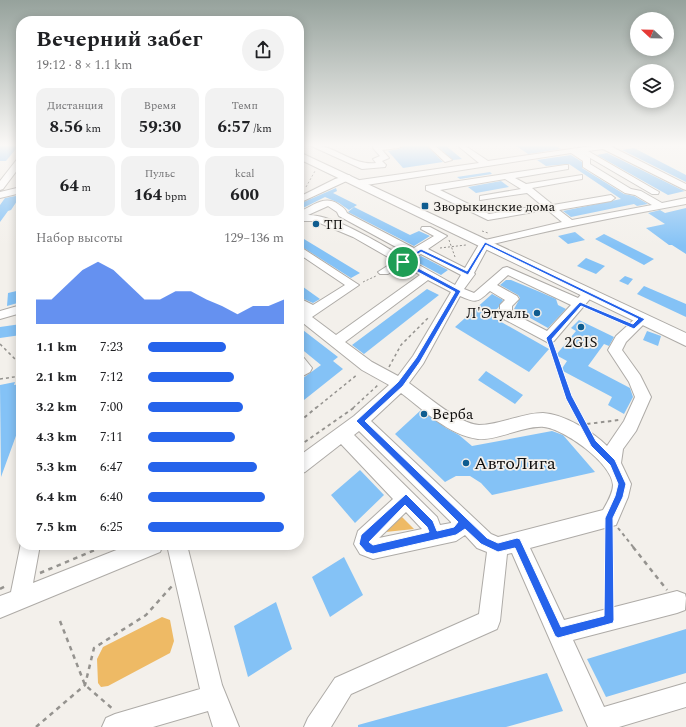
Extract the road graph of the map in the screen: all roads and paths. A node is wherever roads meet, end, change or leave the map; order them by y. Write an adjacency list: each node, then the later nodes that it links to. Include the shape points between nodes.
1 (6, 179): 14 (street)
2 (313, 179): 19 (path)
3 (344, 179): 19 (street)
4 (351, 179): 13 (main road)
5 (387, 179): 13 (street)
6 (417, 179): 17 (street)
7 (488, 179): 17 (street)
8 (510, 179): 16 (street)
9 (570, 179): 16 (street)
10 (608, 179): 23 (street, via 628,191)
11 (631, 179): 20 (street)
12 (671, 179): 15 (street)
13 (360, 183): 36 (main road)
14 (0, 187)
15 (686, 187)
16 (527, 188): 24 (street); 29 (street)
17 (430, 189): 30 (street, via 488,217)
18 (16, 191): 21 (street)
19 (309, 191): 22 (street)
20 (659, 194): 23 (street); 27 (street)
21 (0, 195)
22 (304, 196)
23 (646, 197): 28 (street)
24 (483, 198)
25 (611, 198): 29 (street)
26 (686, 200): 27 (street)
27 (675, 203): 28 (street)
28 (662, 206): 33 (street)
29 (552, 208): 33 (street)
30 (531, 210)
31 (304, 214): 39 (street, via 328,202 342,210 342,214)
32 (304, 217): 40 (street, via 316,218 357,235)
33 (570, 223): 36 (street)
34 (426, 229): 39 (street, via 442,236)
35 (449, 240): 37 (path)
36 (478, 244): 37 (path); 42 (street); 47 (main road)
37 (450, 246): 39 (path); 42 (path)
38 (304, 252): 44 (street)
39 (418, 252): 40 (street); 42 (street)
40 (403, 262): 41 (street); 43 (street)
41 (384, 272): 44 (path)
42 (464, 272): 46 (street)
43 (428, 275): 46 (street); 57 (street)
44 (353, 285): 51 (street)
45 (489, 286): 46 (street, via 475,298); 47 (street, via 507,270); 55 (street, via 513,299 506,305 506,315)
46 (459, 291): 64 (street, via 418,360)
47 (585, 299): 53 (main road); 53 (path); 55 (street)
48 (16, 310): 50 (street)
49 (432, 314): 61 (path, via 393,356)
50 (0, 315)
51 (304, 316): 57 (street)
52 (16, 321): 54 (street)
53 (638, 322): 56 (main road); 66 (street, via 622,339 616,350 635,379 642,397)
54 (0, 323)
55 (549, 338): 66 (path, via 569,397 584,424)
56 (686, 340)
57 (336, 342): 60 (street)
58 (0, 344): 59 (path)
59 (16, 360)
60 (367, 366): 61 (street); 65 (path)
61 (386, 376): 64 (street); 69 (path, via 372,392)
62 (16, 377): 63 (path)
63 (0, 379)
64 (400, 384): 67 (street); 71 (street, via 458,426 479,432 543,420 565,426 593,443)
65 (304, 418)
66 (633, 418): 71 (street, via 615,448)
67 (360, 421): 68 (street); 74 (street)
68 (343, 435): 70 (street); 72 (street)
69 (304, 443)
70 (304, 462)
71 (612, 463): 73 (street, via 622,484)
72 (406, 499): 75 (street, via 430,524); 75 (street, via 365,538 364,544 373,549)
73 (609, 518): 76 (street); 84 (path); 86 (path)
74 (464, 522): 75 (street, via 456,531); 76 (street, via 484,541)
75 (434, 536)
76 (508, 545): 88 (street); 95 (street, via 490,621 343,686)
77 (29, 550): 83 (street)
78 (98, 550): 83 (path)
79 (138, 550): 83 (street)
80 (178, 550): 81 (street)
81 (183, 573): 89 (path, via 146,615 94,648); 91 (street)
82 (0, 589): 83 (path)
83 (22, 589): 85 (street)
84 (677, 602): 86 (street)
85 (0, 607)
86 (609, 620): 88 (street)
87 (60, 621): 89 (path)
88 (558, 633): 90 (street, via 598,721)
89 (85, 684): 92 (path); 93 (path)
90 (686, 695)
91 (215, 696): 92 (street); 94 (street)
92 (121, 724)
93 (36, 727)
94 (226, 727)
95 (317, 727)

